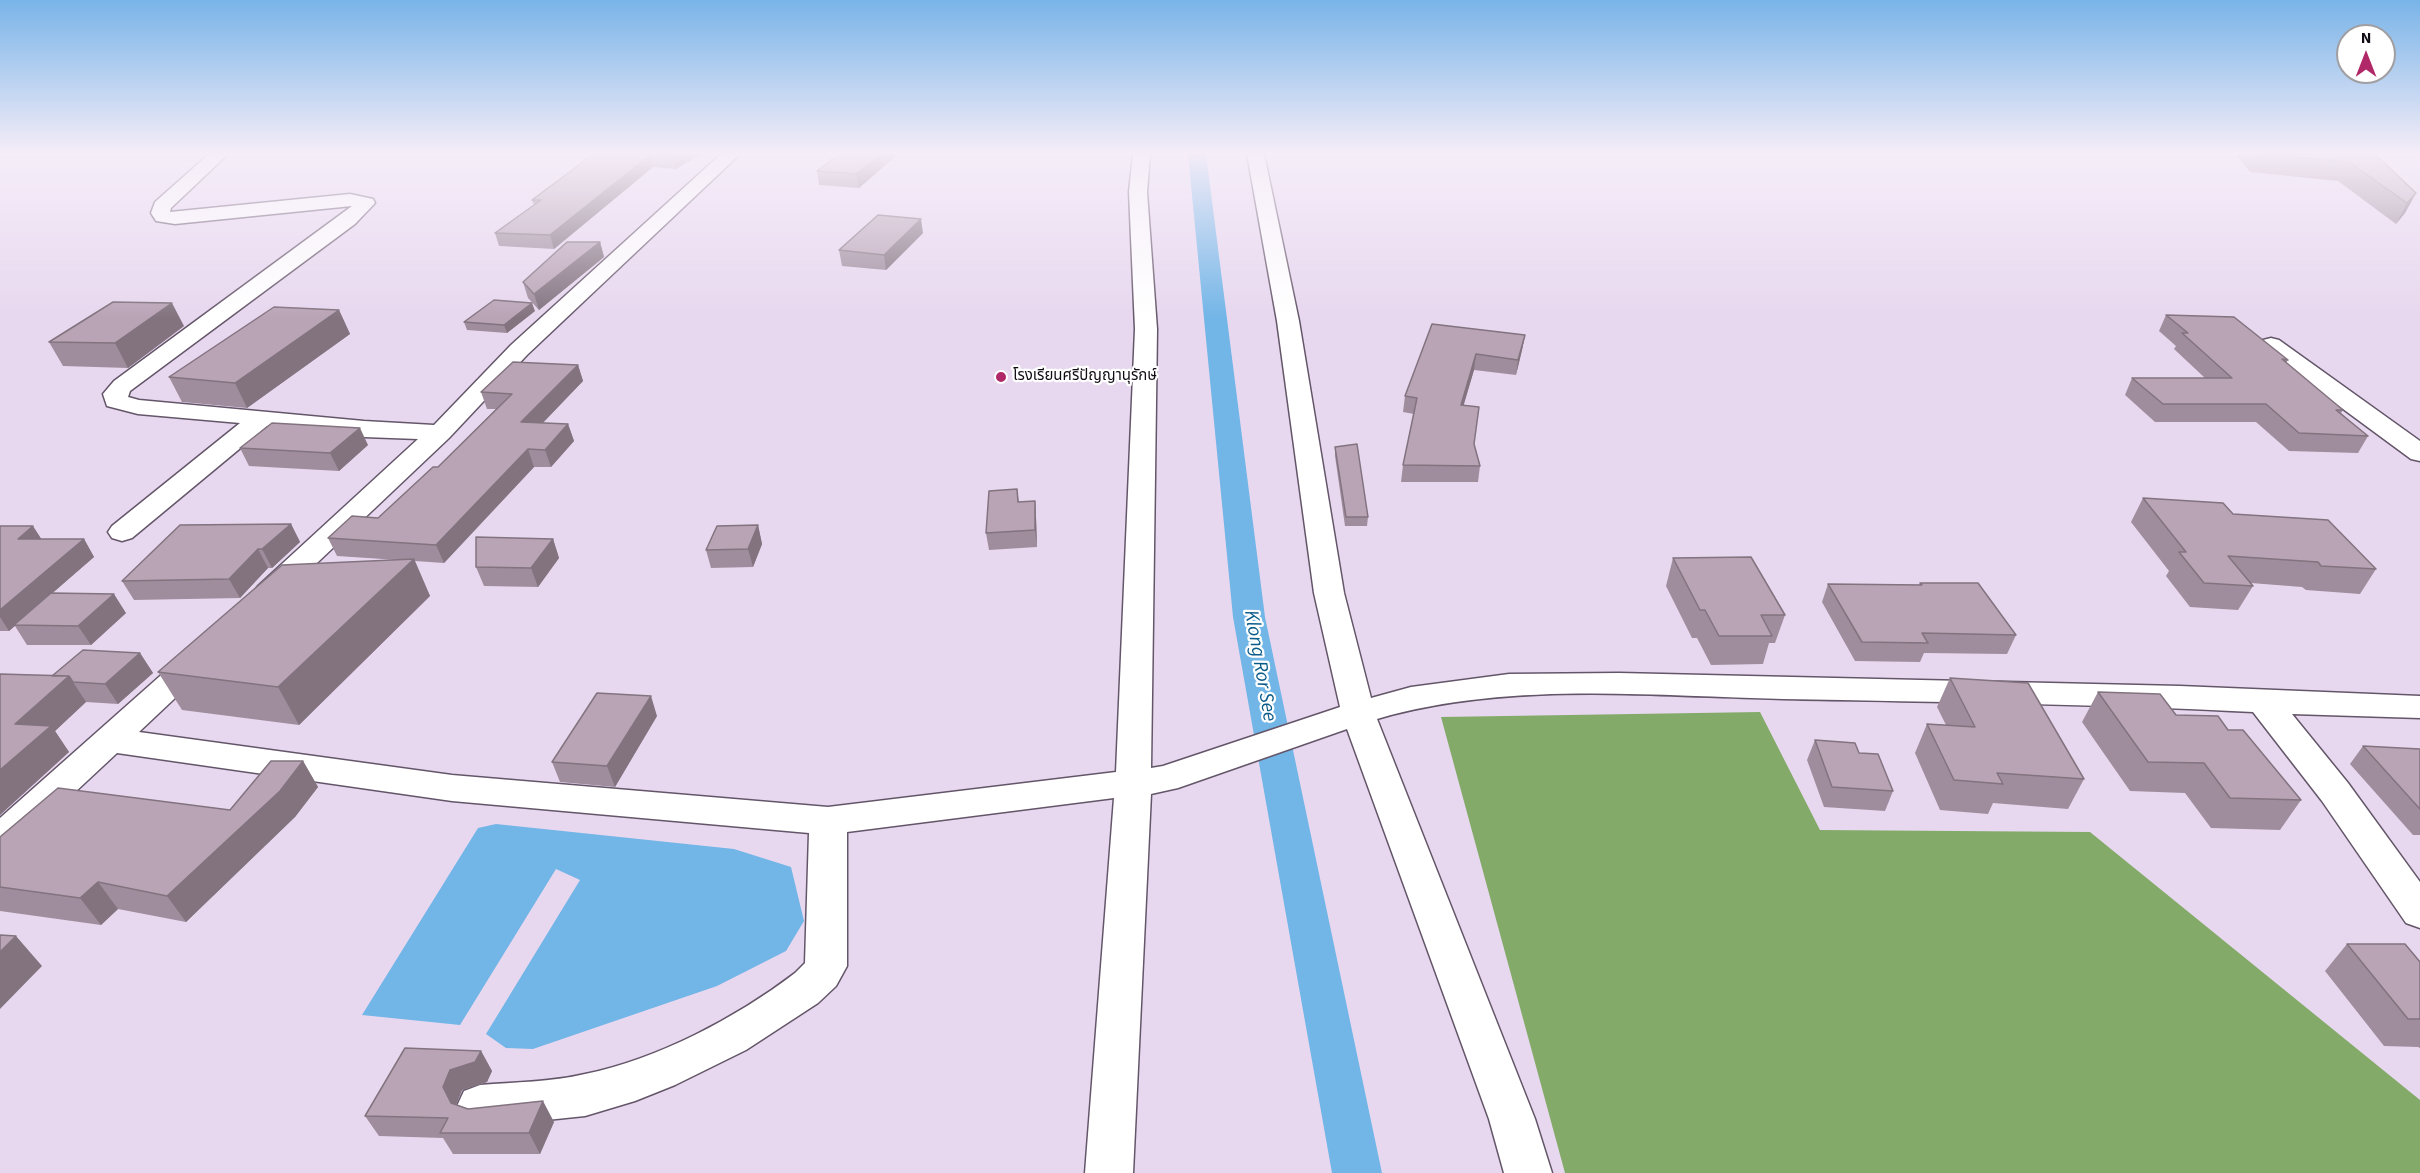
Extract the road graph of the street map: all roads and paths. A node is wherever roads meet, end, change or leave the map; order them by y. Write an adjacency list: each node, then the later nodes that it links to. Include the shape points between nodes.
1 (161, 209): 2 (street, via 163,217)
2 (261, 209)
3 (359, 209): 8 (street, via 115,394 116,401 138,407)
4 (667, 209): 9 (street, via 519,350)
5 (1139, 209): 18 (street, via 1146,329)
6 (1266, 209): 16 (street)
7 (2271, 345): 10 (street)
8 (262, 418): 9 (street); 11 (street)
9 (440, 433): 12 (street)
10 (2420, 453)
11 (122, 532)
12 (249, 611)
13 (214, 643): 17 (street)
14 (2263, 701): 15 (street); 16 (street, via 1619,684 1520,685 1411,698); 21 (street, via 2335,792)
15 (2420, 707)
16 (1350, 716): 18 (street); 24 (street, via 1512,1119)
17 (110, 740): 19 (street, via 452,788); 20 (street)
18 (1149, 782): 19 (street); 23 (street)
19 (828, 821): 22 (street, via 826,966 817,981 740,1032 632,1081 584,1095)
20 (0, 840)
21 (2420, 912)
22 (480, 1106)
23 (1109, 1173)
24 (1528, 1173)

